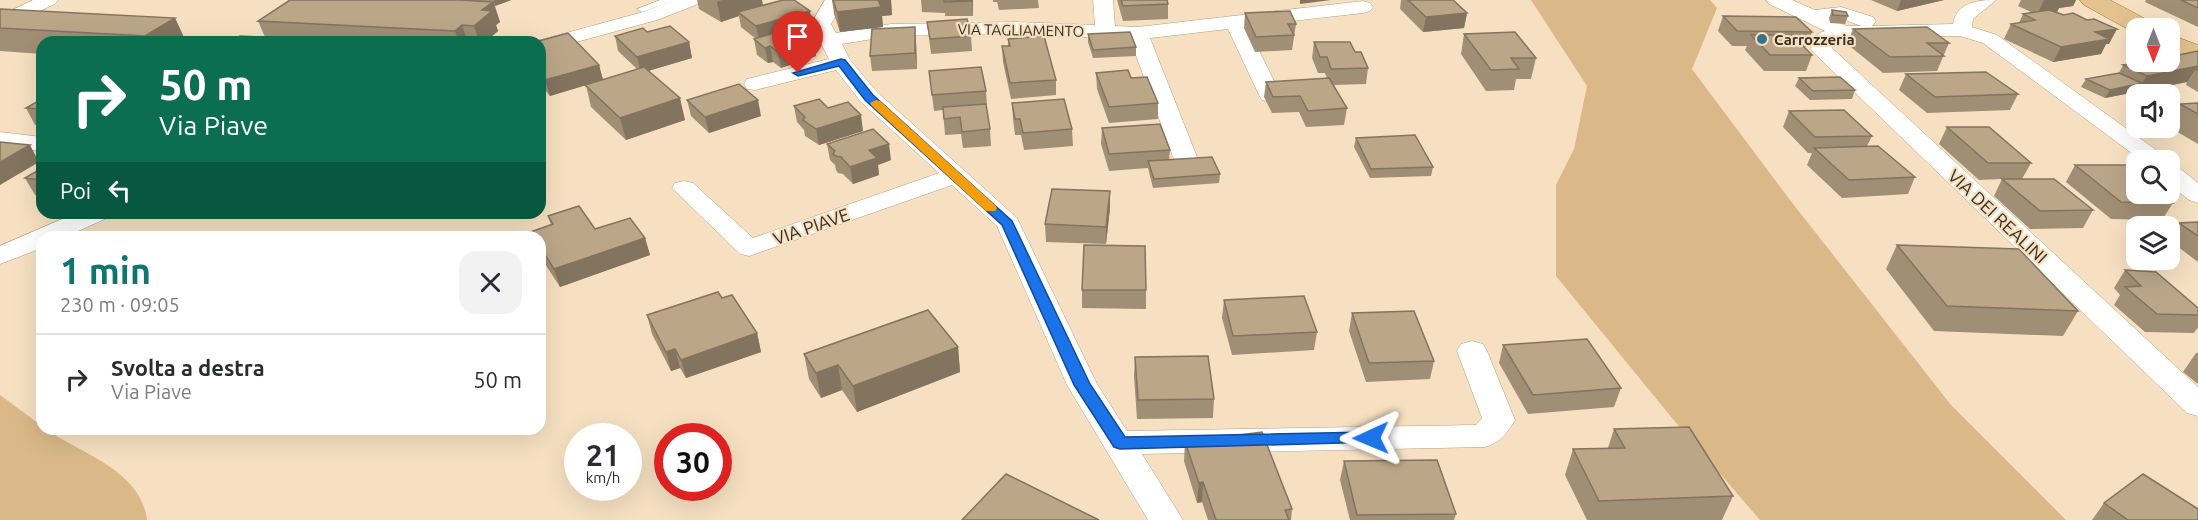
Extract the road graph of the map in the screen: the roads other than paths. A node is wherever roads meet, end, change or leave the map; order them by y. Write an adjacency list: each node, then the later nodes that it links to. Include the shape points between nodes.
1 (48, 0): 14 (street)
2 (670, 0): 10 (lane)
3 (691, 0): 20 (street, via 650,16)
4 (834, 0): 22 (street, via 821,24)
5 (1103, 0): 17 (street, VIA TAGLIAMENTO)
6 (1776, 0): 11 (street)
7 (1986, 0): 16 (street, via 1964,17)
8 (2092, 0): 12 (main road)
9 (1363, 7): 13 (street, VIA TAGLIAMENTO)
10 (642, 9)
11 (1816, 18): 15 (street, via 1821,14 1846,13); 18 (street)
12 (2126, 18)
13 (1234, 21): 19 (street, VIA TAGLIAMENTO); 25 (street)
14 (0, 22)
15 (1887, 30): 16 (street); 18 (street)
16 (1962, 30): 28 (street, via 1989,39)
17 (1105, 32): 19 (street, VIA TAGLIAMENTO); 22 (street, VIA TAGLIAMENTO, via 1015,28 891,30)
18 (1842, 32): 39 (street, VIA DEI REALINI, via 1824,37 1821,49)
19 (1138, 33): 29 (street)
20 (546, 44)
21 (2180, 46): 23 (main road)
22 (836, 51): 24 (street); 30 (street, via 869,97)
23 (2198, 55)
24 (755, 84)
25 (1270, 95)
26 (0, 139): 27 (street)
27 (36, 143)
28 (2142, 150)
29 (1185, 157)
30 (955, 176): 32 (street, VIA PIAVE, via 749,248); 40 (street, via 1008,224 1082,385)
31 (2180, 181): 33 (street)
32 (684, 188)
33 (2198, 195)
34 (84, 219): 35 (street)
35 (57, 231)
36 (36, 240): 37 (street)
37 (0, 256)
38 (1472, 351): 40 (street, via 1499,420 1485,435)
39 (2198, 405)
40 (1120, 443): 41 (street)
41 (1166, 520)

